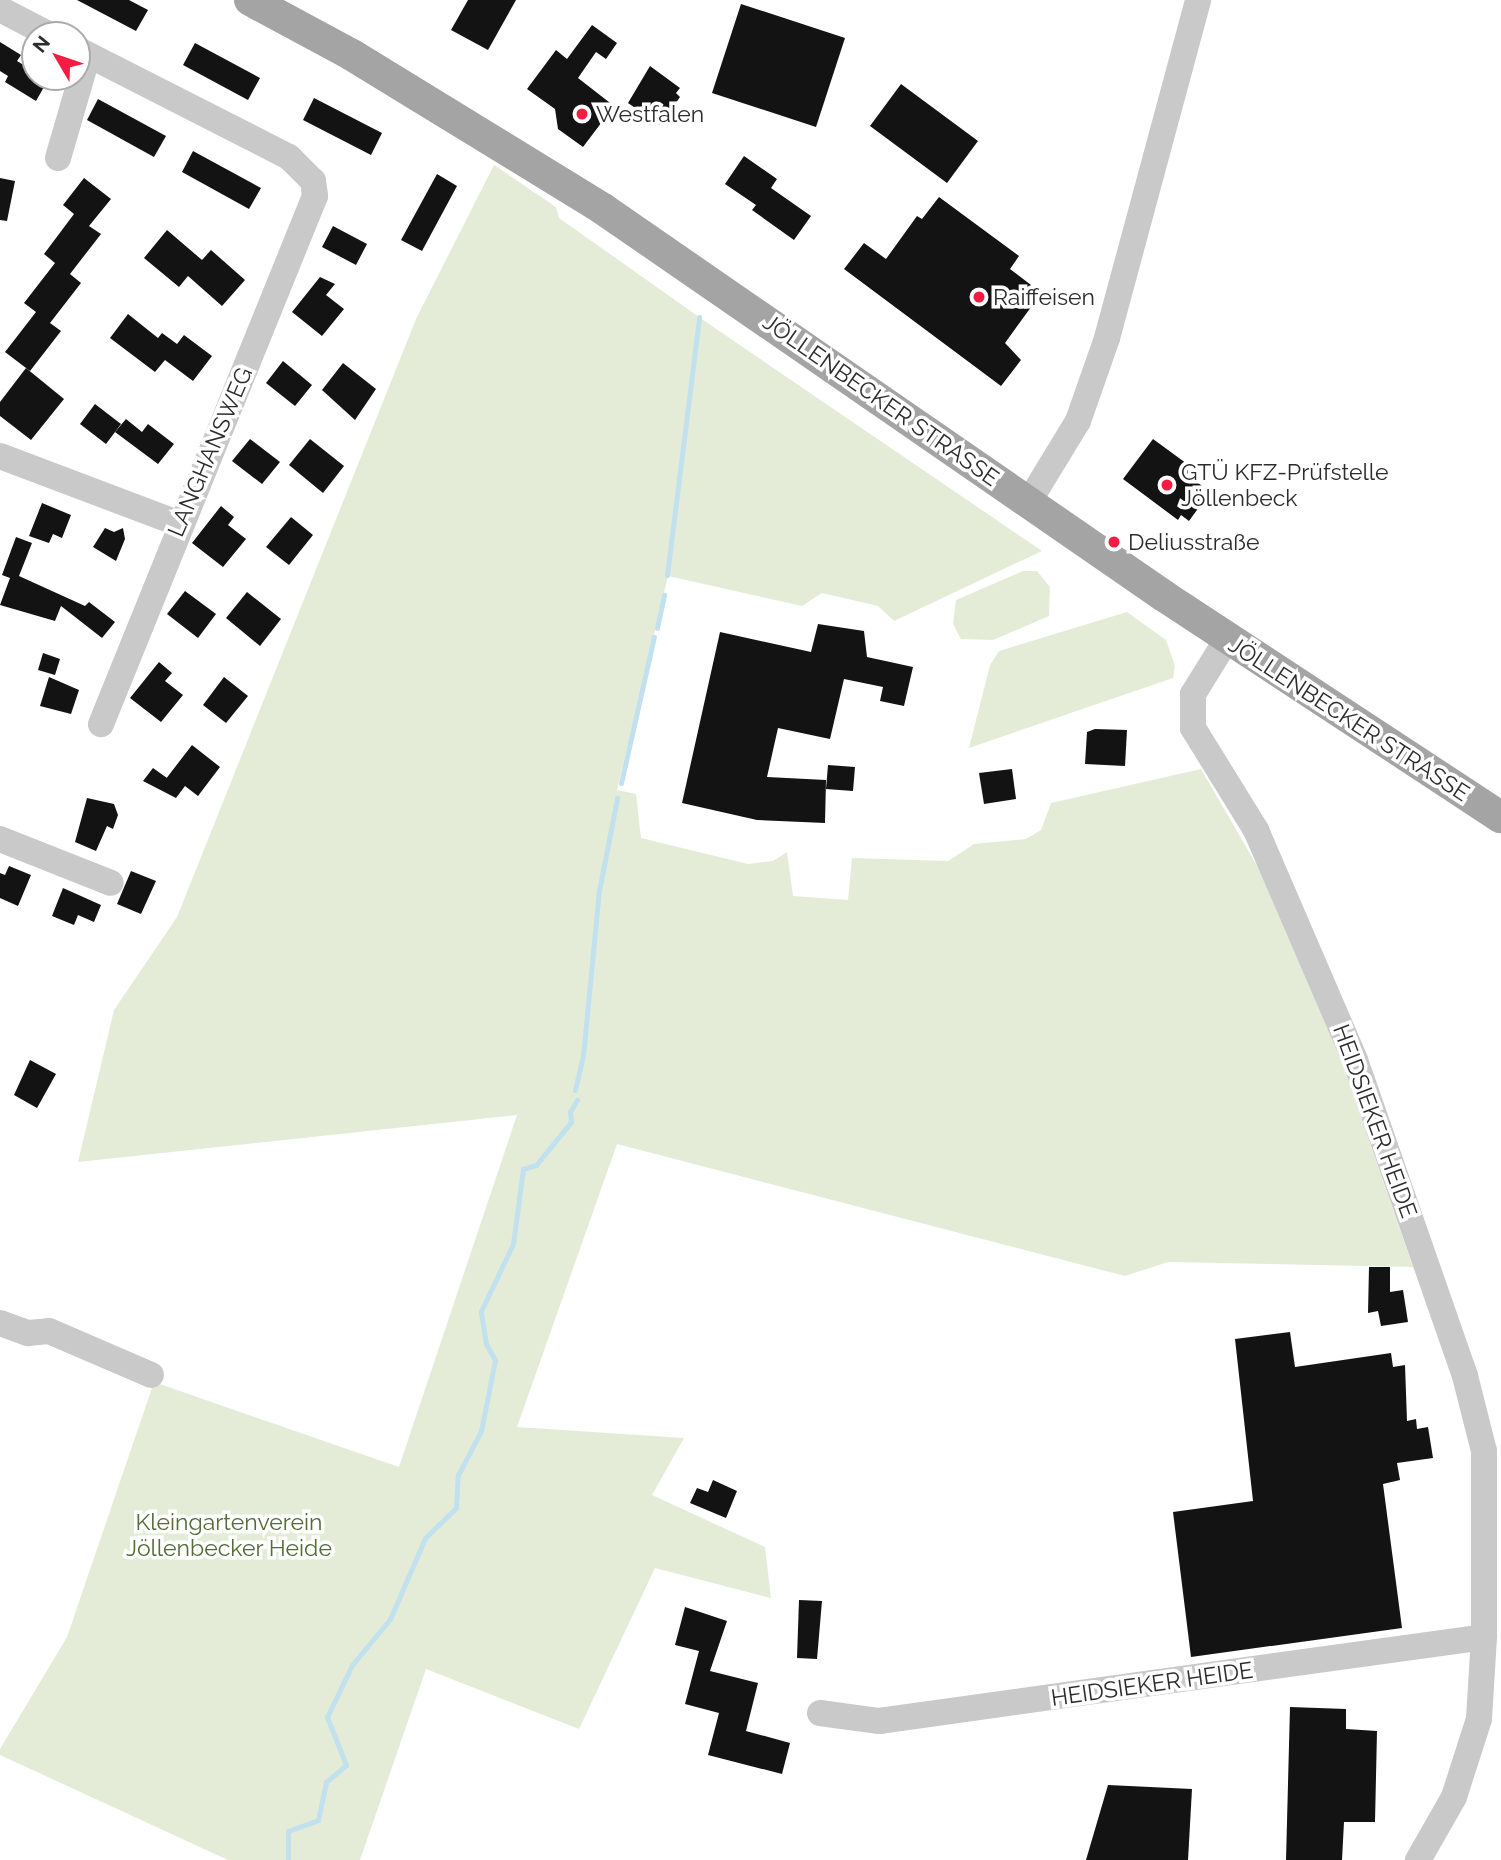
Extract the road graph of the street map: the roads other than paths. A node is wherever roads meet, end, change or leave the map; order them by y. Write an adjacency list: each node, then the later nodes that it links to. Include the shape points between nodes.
1 (250, 0): 9 (main road, JÖLLENBECKER STRASSE, via 352,55 580,194)
2 (1198, 0): 9 (street, via 1107,338 1078,421)
3 (0, 9): 4 (street)
4 (23, 21)
5 (91, 56): 10 (street, LANGHANSWEG, via 289,158 313,181 312,212)
6 (74, 91): 7 (street)
7 (58, 158)
8 (0, 456): 10 (street)
9 (1028, 503): 11 (main road, JÖLLENBECKER STRASSE)
10 (180, 524): 12 (street, LANGHANSWEG)
11 (1227, 639): 13 (main road, JÖLLENBECKER STRASSE); 18 (street, HEIDSIEKER HEIDE, via 1193,694 1193,728 1256,830 1312,955 1355,1060 1465,1376 1484,1451)
12 (101, 724)
13 (1501, 817)
14 (0, 839): 15 (street)
15 (111, 883)
16 (0, 1322): 17 (street, via 28,1333 49,1331)
17 (151, 1376)
18 (1485, 1637): 19 (street, HEIDSIEKER HEIDE, via 879,1721); 20 (street, HEIDSIEKER HEIDE, via 1479,1719 1469,1758 1454,1797)
19 (820, 1713)
20 (1418, 1860)

